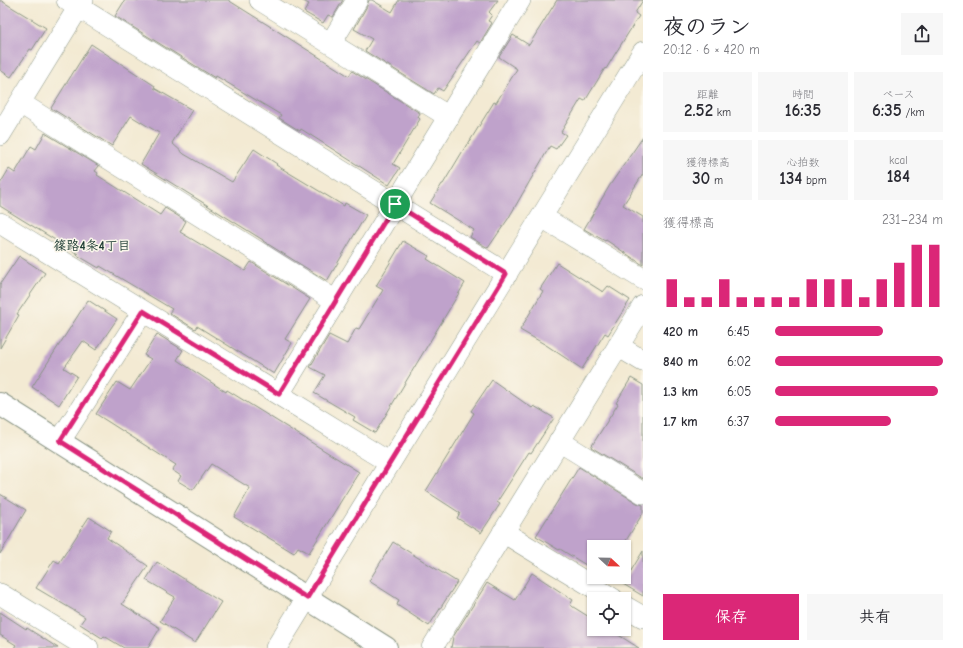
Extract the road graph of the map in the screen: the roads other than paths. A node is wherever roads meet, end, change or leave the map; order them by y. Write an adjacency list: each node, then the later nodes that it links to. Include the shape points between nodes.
1 (260, 0): 5 (street)
2 (357, 0): 5 (street)
3 (520, 0): 8 (street)
4 (76, 2): 7 (street); 10 (street)
5 (330, 43): 8 (street)
6 (643, 52): 11 (street)
7 (20, 103): 9 (street); 15 (street)
8 (449, 117): 10 (street)
9 (0, 135)
10 (395, 204): 13 (street); 15 (street)
11 (542, 216): 13 (street); 14 (street)
12 (0, 223): 17 (street)
13 (506, 274): 24 (street)
14 (643, 279)
15 (336, 301): 20 (street)
16 (643, 306): 18 (street)
17 (143, 311): 20 (street); 22 (street)
18 (618, 346): 19 (street); 23 (street)
19 (643, 361)
20 (279, 394): 24 (street)
21 (0, 404): 22 (main road)
22 (60, 441): 29 (main road)
23 (559, 442): 25 (street); 26 (street)
24 (390, 463): 29 (street)
25 (643, 493)
26 (503, 532): 27 (street); 35 (street)
27 (602, 592)
28 (0, 594): 32 (street)
29 (307, 598): 33 (street); 34 (main road)
30 (631, 610): 31 (street)
31 (643, 617)
32 (88, 648)
33 (276, 648)
34 (386, 648)
35 (432, 648)

